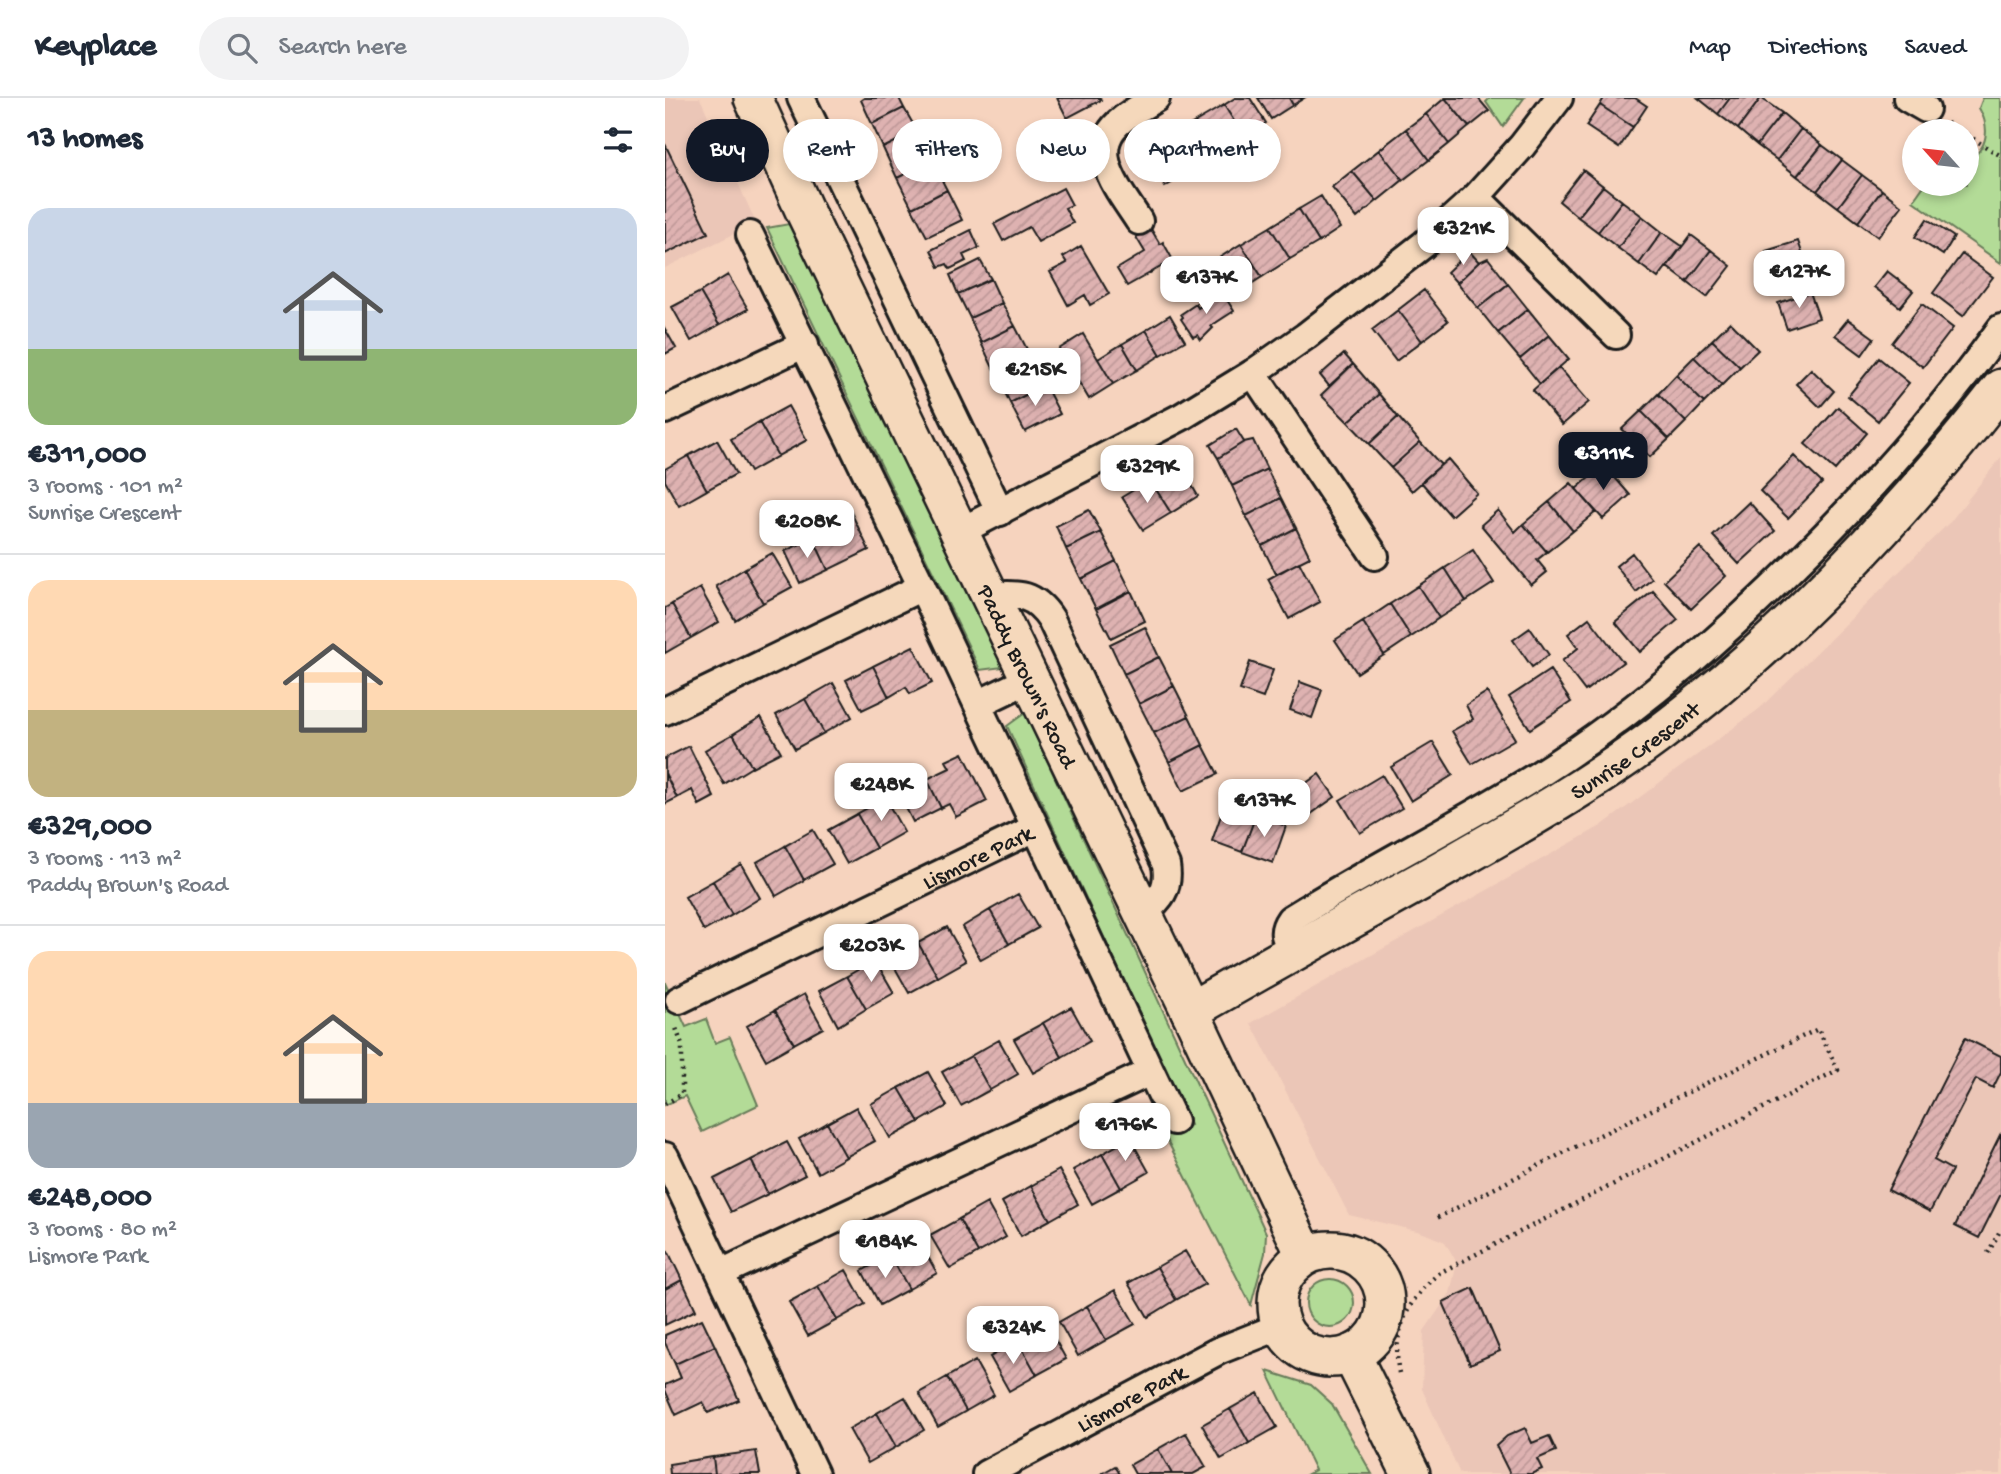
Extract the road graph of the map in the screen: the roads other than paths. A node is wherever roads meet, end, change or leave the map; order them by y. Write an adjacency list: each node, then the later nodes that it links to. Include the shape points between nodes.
1 (754, 98): 15 (street, Paddy Brown's Road)
2 (801, 98): 14 (street)
3 (1156, 98): 6 (street, via 1121,120 1106,145 1109,172)
4 (1559, 98): 5 (street)
5 (1476, 197): 9 (street); 11 (street, via 1366,290)
6 (1139, 221)
7 (750, 235): 10 (street, Lismore Park)
8 (2001, 328): 24 (street, via 1929,423 1861,498 1700,655 1538,775 1290,919 1285,936)
9 (1616, 335)
10 (805, 344): 13 (street); 17 (street, Lismore Park)
11 (1253, 373): 14 (street); 16 (street)
12 (2001, 388): 24 (street, Sunrise Crescent, via 1945,459 1853,559 1692,708 1548,810)
13 (665, 410)
14 (1000, 512): 15 (street)
15 (959, 532): 18 (street, Paddy Brown's Road)
16 (1375, 556)
17 (922, 587): 20 (street, Lismore Park); 21 (street)
18 (991, 596): 19 (street, Paddy Brown's Road); 23 (street, via 1022,595 1038,603 1051,620 1165,865 1166,887)
19 (1030, 679): 20 (street); 23 (street, Paddy Brown's Road)
20 (978, 705): 22 (street, Lismore Park)
21 (665, 711)
22 (1035, 828): 26 (street, Lismore Park); 27 (street)
23 (1143, 914): 25 (street, Paddy Brown's Road)
24 (1293, 952): 25 (street, Sunrise Crescent)
25 (1190, 1011): 30 (street, Paddy Brown's Road)
26 (677, 1012)
27 (1150, 1072): 28 (street); 31 (street)
28 (1174, 1121)
29 (665, 1156): 31 (street)
30 (1305, 1255): 32 (street, via 1292,1265 1277,1295); 33 (street, via 1319,1250 1349,1251 1362,1258 1381,1280 1386,1297 1379,1331)
31 (720, 1273): 34 (street)
32 (1281, 1326): 33 (street, via 1304,1352 1336,1358); 35 (street, Lismore Park, via 1218,1351)
33 (1352, 1354): 36 (street)
34 (815, 1474)
35 (986, 1474)
36 (1412, 1474)

